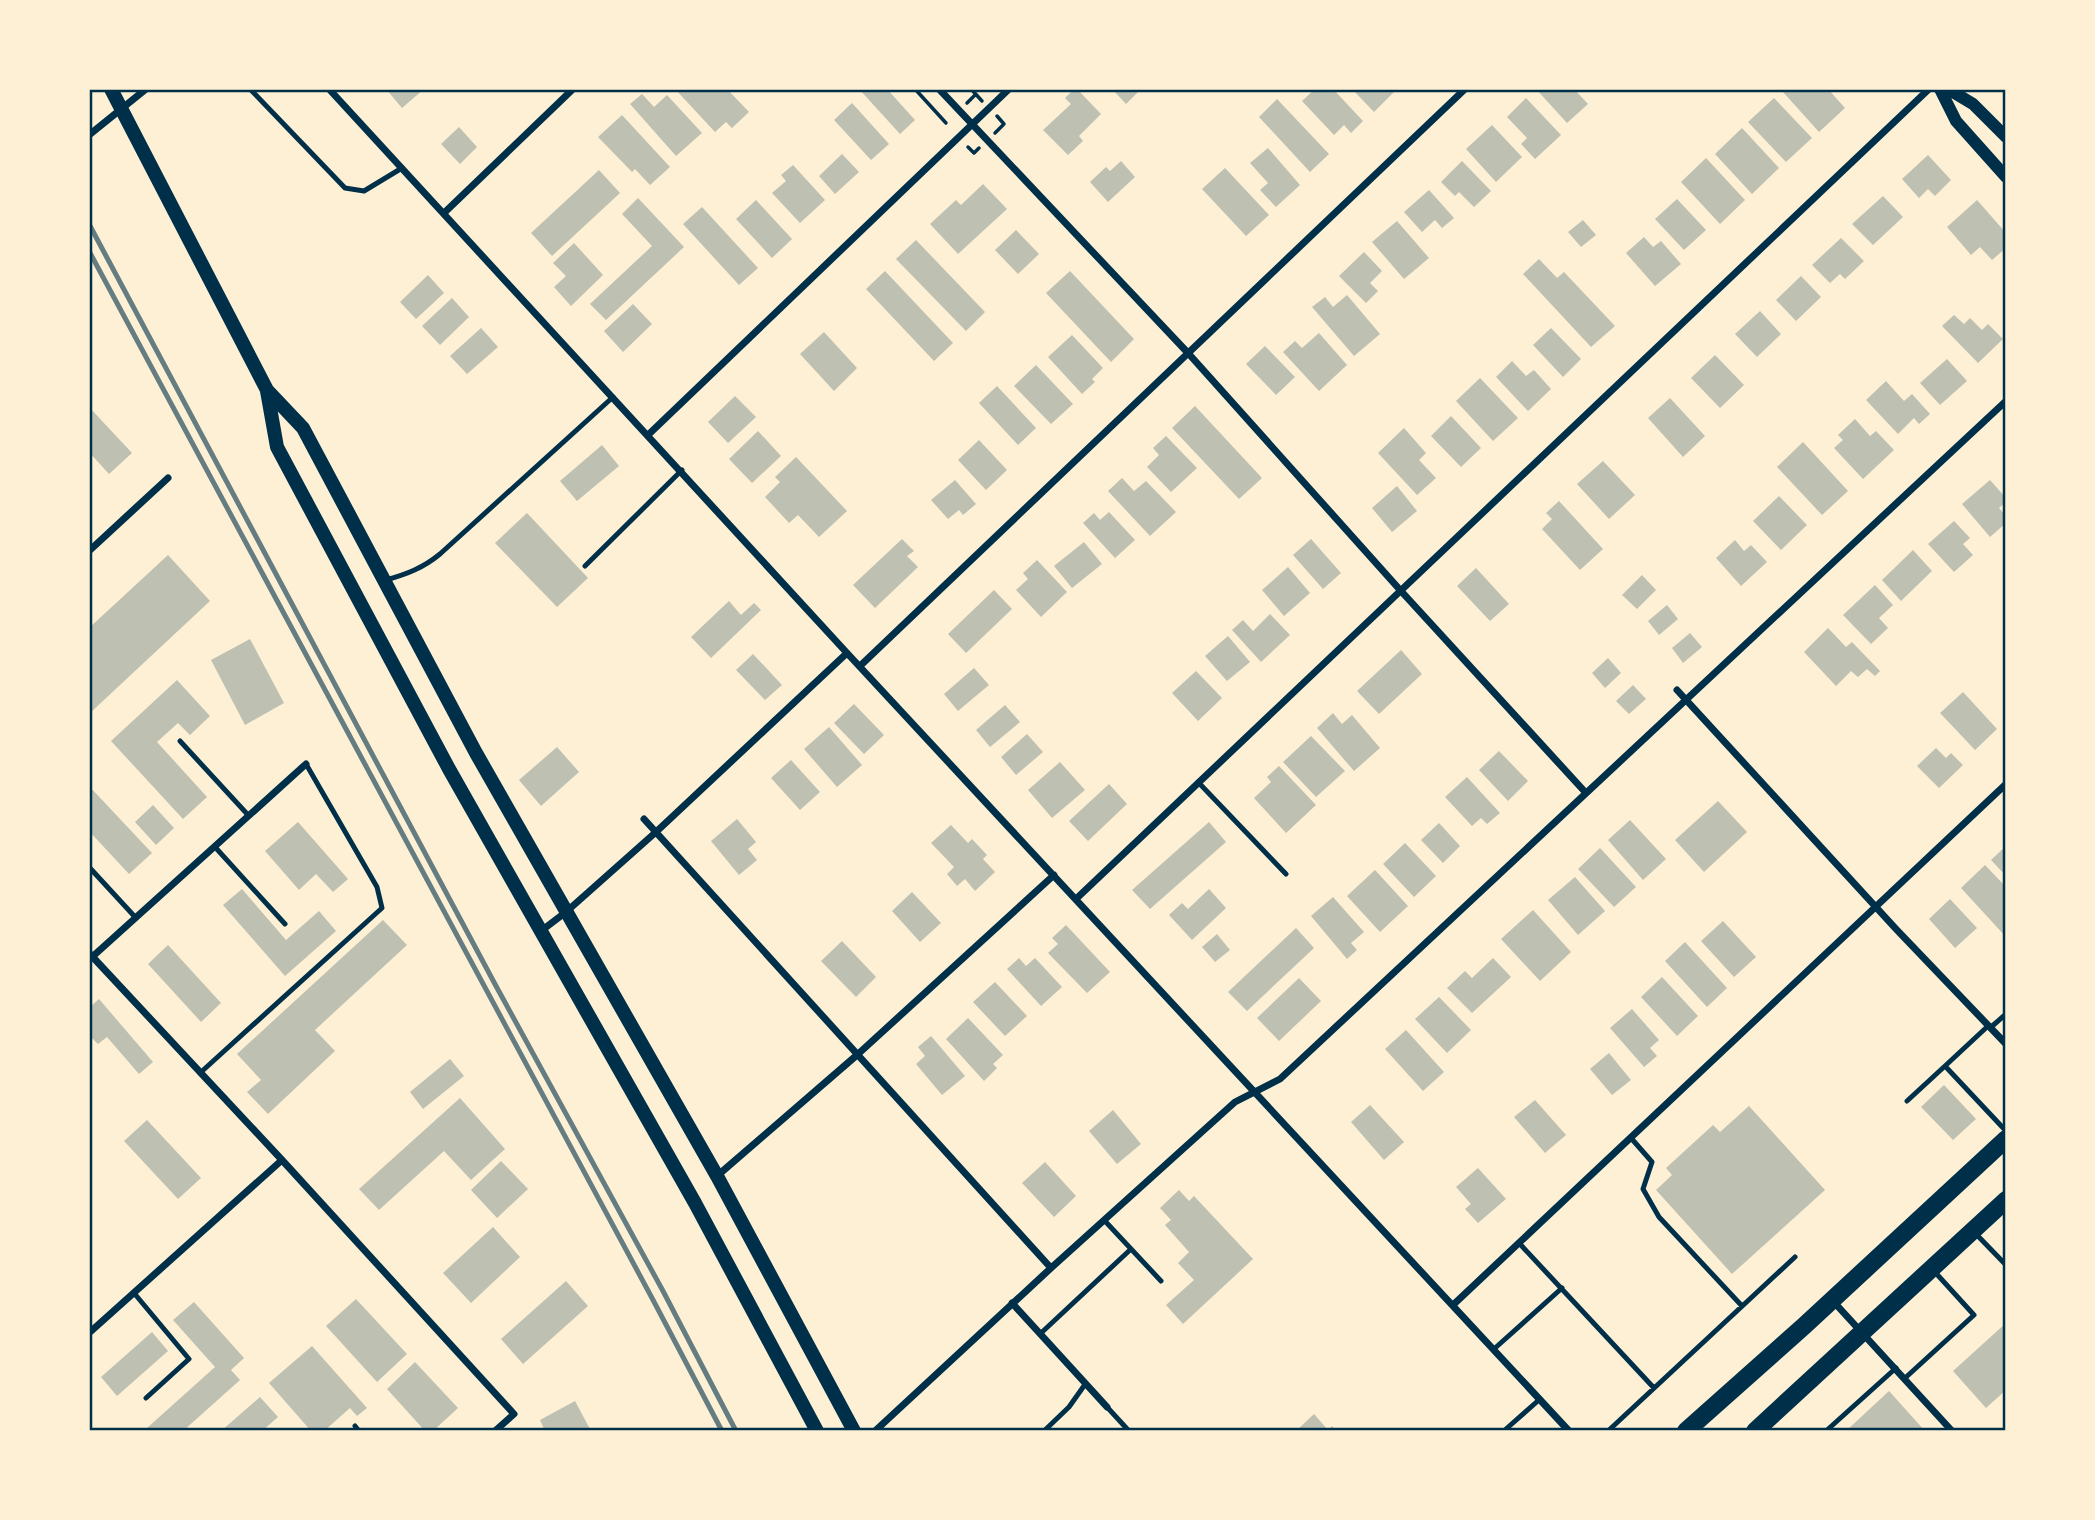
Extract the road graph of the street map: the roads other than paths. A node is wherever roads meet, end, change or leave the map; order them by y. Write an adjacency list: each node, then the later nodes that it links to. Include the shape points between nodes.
1 (111, 89): 12 (main road)
2 (146, 89): 12 (street)
3 (250, 89): 16 (lane, via 345,188 364,191)
4 (330, 89): 16 (street)
5 (573, 89): 18 (street)
6 (939, 89): 13 (street)
7 (1009, 89): 13 (street)
8 (1465, 89): 19 (street)
9 (1929, 89): 29 (street)
10 (1940, 89): 17 (street, via 1956,121)
11 (1948, 89): 15 (street, via 1973,104)
12 (121, 108): 14 (street); 20 (main road)
13 (971, 125): 19 (street); 23 (street)
14 (89, 135)
15 (2006, 137)
16 (402, 168): 18 (street)
17 (2006, 177)
18 (444, 214): 21 (street)
19 (1188, 353): 29 (street); 31 (street)
20 (267, 390): 28 (main road, via 303,428); 51 (main road, via 277,447)
21 (613, 397): 23 (street); 28 (lane, via 425,566)
22 (2006, 401): 33 (street)
23 (648, 435): 24 (street)
24 (681, 470): 27 (lane); 30 (street)
25 (168, 478): 26 (street)
26 (89, 551)
27 (585, 566)
28 (384, 580): 48 (main road)
29 (1401, 591): 36 (street); 38 (street)
30 (848, 653): 31 (street); 41 (street)
31 (860, 666): 45 (street)
32 (1677, 690): 33 (street)
33 (1686, 700): 38 (street); 47 (street)
34 (180, 741): 39 (lane)
35 (306, 764): 39 (street); 58 (lane, via 377,887 382,908)
36 (1198, 782): 44 (lane); 46 (street)
37 (2006, 785): 47 (street)
38 (1586, 793): 59 (street, via 1280,1079)
39 (249, 816): 42 (street)
40 (644, 819): 41 (street)
41 (656, 832): 48 (street); 56 (street)
42 (215, 847): 49 (street); 50 (lane)
43 (89, 867): 49 (lane)
44 (1286, 874)
45 (1054, 875): 46 (street); 56 (street)
46 (1076, 899): 59 (street)
47 (1876, 907): 54 (street); 62 (street)
48 (566, 912): 51 (street); 65 (main road)
49 (136, 918): 52 (street)
50 (285, 924)
51 (541, 932): 94 (main road, via 695,1203)
52 (90, 956): 58 (street)
53 (2006, 1014): 54 (lane)
54 (1989, 1027): 55 (street); 57 (lane)
55 (2006, 1044)
56 (857, 1055): 65 (street); 73 (street)
57 (1945, 1066): 60 (lane); 61 (lane)
58 (200, 1073): 64 (street)
59 (1256, 1092): 67 (street, via 1235,1102); 80 (street)
60 (1907, 1101)
61 (2006, 1131)
62 (1631, 1138): 69 (street); 81 (lane, via 1652,1161 1643,1189 1660,1217)
63 (2006, 1139): 78 (main road)
64 (282, 1160): 77 (street); 93 (street, via 514,1414)
65 (717, 1176): 95 (main road)
66 (2006, 1200): 68 (main road)
67 (1104, 1220): 70 (lane); 73 (street)
68 (1973, 1231): 72 (lane); 74 (main road)
69 (1519, 1242): 76 (lane); 80 (street)
70 (1131, 1249): 75 (lane); 84 (lane)
71 (1795, 1257): 81 (lane)
72 (2006, 1265)
73 (1051, 1268): 79 (street)
74 (1931, 1269): 82 (main road); 87 (lane, via 1974,1315)
75 (1161, 1280)
76 (1562, 1288): 85 (lane); 89 (lane)
77 (134, 1293): 83 (street); 90 (lane, via 190,1359)
78 (1832, 1300): 82 (street); 102 (main road)
79 (1012, 1303): 84 (street); 96 (street)
80 (1453, 1305): 85 (street)
81 (1742, 1306): 89 (lane)
82 (1862, 1333): 86 (street); 103 (main road)
83 (89, 1334)
84 (1040, 1334): 88 (street)
85 (1494, 1349): 91 (street)
86 (1896, 1368): 87 (street); 104 (lane)
87 (1905, 1379): 105 (street)
88 (1086, 1383): 92 (street); 97 (lane, via 1069,1408)
89 (1654, 1388): 101 (lane)
90 (146, 1398)
91 (1540, 1399): 99 (lane); 100 (street)
92 (1107, 1407): 98 (lane)
93 (495, 1431)
94 (817, 1431)
95 (854, 1431)
96 (875, 1431)
97 (1044, 1431)
98 (1129, 1431)
99 (1508, 1431)
100 (1569, 1431)
101 (1608, 1431)
102 (1686, 1431)
103 (1755, 1431)
104 (1826, 1431)
105 (1952, 1431)

